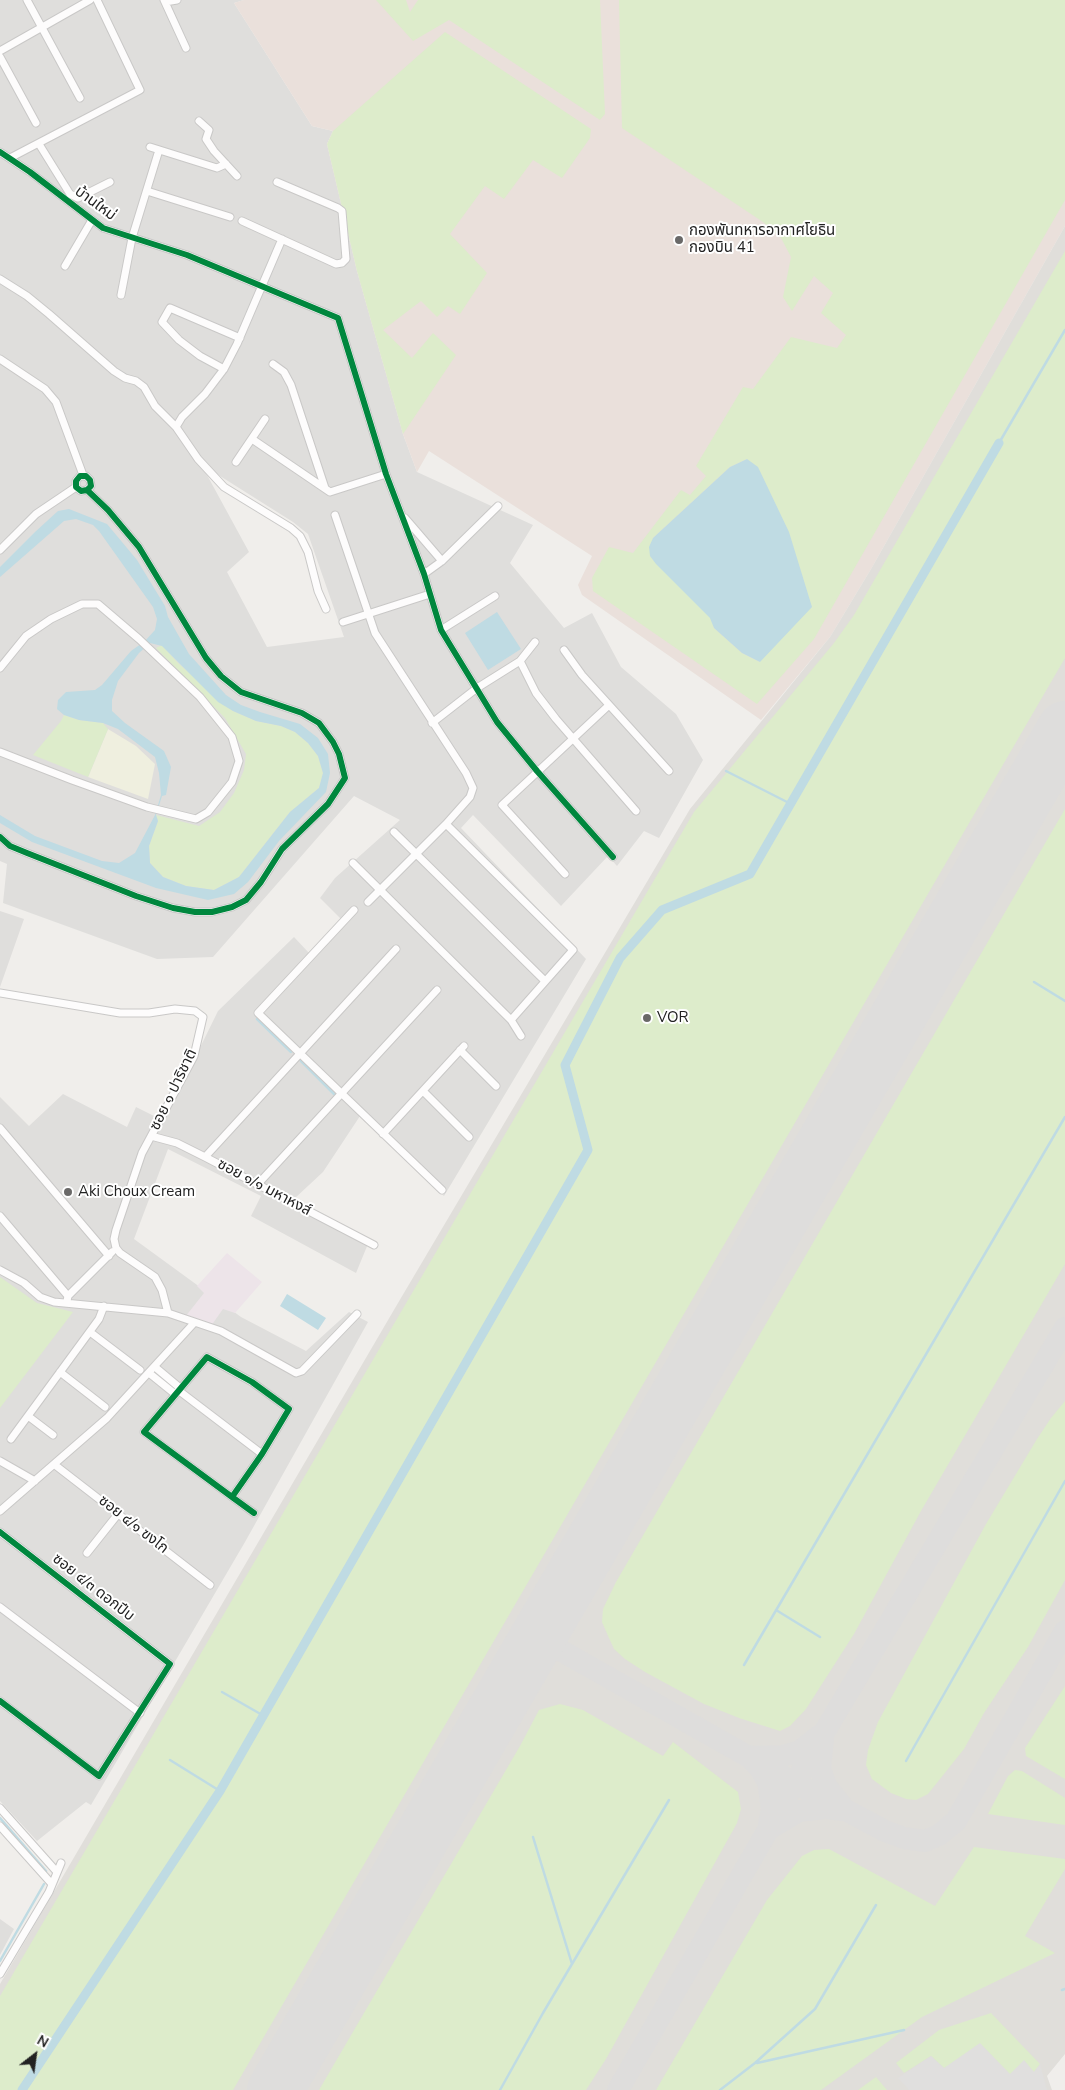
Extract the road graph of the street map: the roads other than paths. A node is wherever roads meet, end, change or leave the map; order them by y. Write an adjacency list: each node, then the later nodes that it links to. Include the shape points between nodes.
1 (26, 0): 6 (street)
2 (90, 0): 6 (street)
3 (98, 0): 13 (street, via 140,90)
4 (177, 0): 5 (street)
5 (164, 1): 7 (street)
6 (41, 27): 8 (street); 10 (street)
7 (186, 48)
8 (0, 51)
9 (0, 57): 12 (street)
10 (80, 98)
11 (199, 121): 18 (street, via 208,130 206,138 214,151)
12 (36, 123)
13 (39, 144): 17 (street); 20 (street, via 70,194 78,198)
14 (150, 147): 15 (street)
15 (159, 150): 18 (street, via 217,168); 22 (street)
16 (0, 152): 17 (street, บ้านใหม่)
17 (10, 158): 24 (street, บ้านใหม่)
18 (226, 164): 19 (street)
19 (237, 176)
20 (110, 182)
21 (277, 182): 27 (street, via 342,211 346,259 336,264)
22 (147, 191): 23 (street); 26 (street)
23 (230, 217)
24 (92, 220): 26 (street, บ้านใหม่, via 103,228); 28 (street)
25 (242, 221): 27 (street)
26 (132, 238): 30 (street, บ้านใหม่, via 187,255); 31 (street)
27 (282, 239): 30 (street)
28 (65, 266)
29 (0, 279): 37 (street, via 27,296 114,371 144,387 155,406)
30 (260, 287): 32 (street); 40 (street, บ้านใหม่, via 338,318)
31 (121, 295)
32 (240, 338): 35 (street); 35 (street, via 170,308 162,322 200,356)
33 (0, 359): 41 (street, via 45,388 56,402)
34 (273, 364): 43 (street, via 284,372 291,384)
35 (224, 369): 37 (street)
36 (265, 419): 38 (street)
37 (176, 427): 53 (street, via 198,459 224,487 300,536)
38 (252, 439): 39 (street); 43 (street)
39 (236, 462)
40 (386, 474): 43 (street, via 330,492); 46 (street)
41 (83, 475): 42 (street, via 76,481); 44 (street, via 90,480 91,486)
42 (76, 487): 44 (street, via 81,491); 48 (street, via 36,514)
43 (325, 489)
44 (87, 490): 71 (street, via 139,547 206,658 221,676 241,692 302,713 319,723 339,754 345,778 328,804 282,850 246,900 212,912 173,908 136,896 10,846)
45 (498, 506): 49 (street)
46 (402, 514): 49 (street); 50 (street)
47 (335, 515): 54 (street)
48 (0, 550)
49 (442, 561): 50 (street)
50 (424, 574): 51 (street)
51 (430, 594): 54 (street); 56 (street)
52 (495, 596): 56 (street)
53 (326, 609)
54 (368, 613): 55 (street); 63 (street, via 375,633)
55 (343, 622)
56 (441, 630): 61 (street)
57 (535, 642): 59 (street)
58 (564, 650): 62 (street)
59 (520, 661): 61 (street); 64 (street, via 536,693)
60 (0, 668): 65 (street, via 26,636 51,619 82,604 98,604 200,697 232,737 240,761 232,782 208,812 196,819 147,807)
61 (477, 688): 63 (street); 66 (street, via 497,722)
62 (608, 706): 64 (street); 67 (street)
63 (432, 723): 69 (street, via 473,788)
64 (573, 738): 66 (street); 68 (street)
65 (0, 752)
66 (537, 771): 73 (street); 75 (street, via 502,805)
67 (669, 772)
68 (636, 811)
69 (446, 824): 72 (street); 80 (street, via 573,950)
70 (394, 832): 72 (street)
71 (0, 837)
72 (416, 854): 76 (street); 80 (street)
73 (613, 857)
74 (352, 863): 76 (street)
75 (566, 874)
76 (380, 891): 77 (street); 83 (street)
77 (368, 902)
78 (354, 910): 85 (street, via 258,1013)
79 (396, 949): 85 (street)
80 (545, 981): 83 (street)
81 (438, 990): 88 (street)
82 (0, 993): 91 (street, ซอย ๑ ปาริชาติ, via 120,1013 175,1009 195,1011 203,1017 194,1056)
83 (510, 1020): 84 (street)
84 (521, 1036)
85 (299, 1054): 88 (street); 93 (street)
86 (496, 1086): 87 (street, via 462,1048)
87 (423, 1091): 90 (street); 92 (street)
88 (341, 1094): 90 (street); 94 (street)
89 (0, 1128): 99 (street)
90 (383, 1134): 95 (street)
91 (151, 1136): 93 (street, ซอย ๑/๑ มหาหงส์, via 178,1143); 98 (street, ซอย ๑ ปาริชาติ, via 142,1153 116,1230)
92 (469, 1137)
93 (206, 1156): 94 (street, ซอย ๑/๑ มหาหงส์)
94 (257, 1185): 97 (street, ซอย ๑/๑ มหาหงส์)
95 (442, 1190)
96 (0, 1216): 101 (street)
97 (374, 1245)
98 (116, 1248): 99 (street); 103 (street, via 155,1277)
99 (109, 1256): 101 (street)
100 (0, 1270): 101 (street, via 40,1298)
101 (67, 1300): 102 (street)
102 (104, 1306): 103 (street); 106 (street)
103 (168, 1313): 105 (street)
104 (357, 1314): 105 (street, via 306,1367 296,1373 221,1331)
105 (194, 1323): 108 (street)
106 (90, 1332): 107 (street); 109 (street)
107 (140, 1370)
108 (152, 1370): 110 (street); 117 (street, via 107,1418)
109 (60, 1372): 111 (street); 112 (street)
110 (178, 1391): 115 (street); 115 (street, via 207,1357 252,1382 289,1409); 119 (street, via 144,1432)
111 (106, 1407)
112 (28, 1416): 113 (street); 114 (street)
113 (54, 1436)
114 (11, 1439)
115 (262, 1454): 119 (street)
116 (0, 1461): 118 (street)
117 (55, 1465): 118 (street); 122 (street, ซอย ๔/๑ ฃงโก)
118 (35, 1481): 120 (street)
119 (232, 1497): 121 (street)
120 (0, 1510)
121 (254, 1513)
122 (118, 1514): 124 (street); 125 (street, ซอย ๔/๑ ฃงโก)
123 (0, 1532): 128 (street, ซอย ๔/๓ ดอกปีบ, via 170,1664)
124 (87, 1553)
125 (210, 1585)
126 (0, 1607): 128 (street)
127 (0, 1701): 128 (street, via 99,1776)
128 (140, 1714)
129 (0, 1808): 132 (street)
130 (0, 1826): 133 (street)
131 (61, 1863): 132 (street)
132 (57, 1872): 133 (street)
133 (51, 1883): 134 (street, via 49,1892)
134 (0, 1974)

